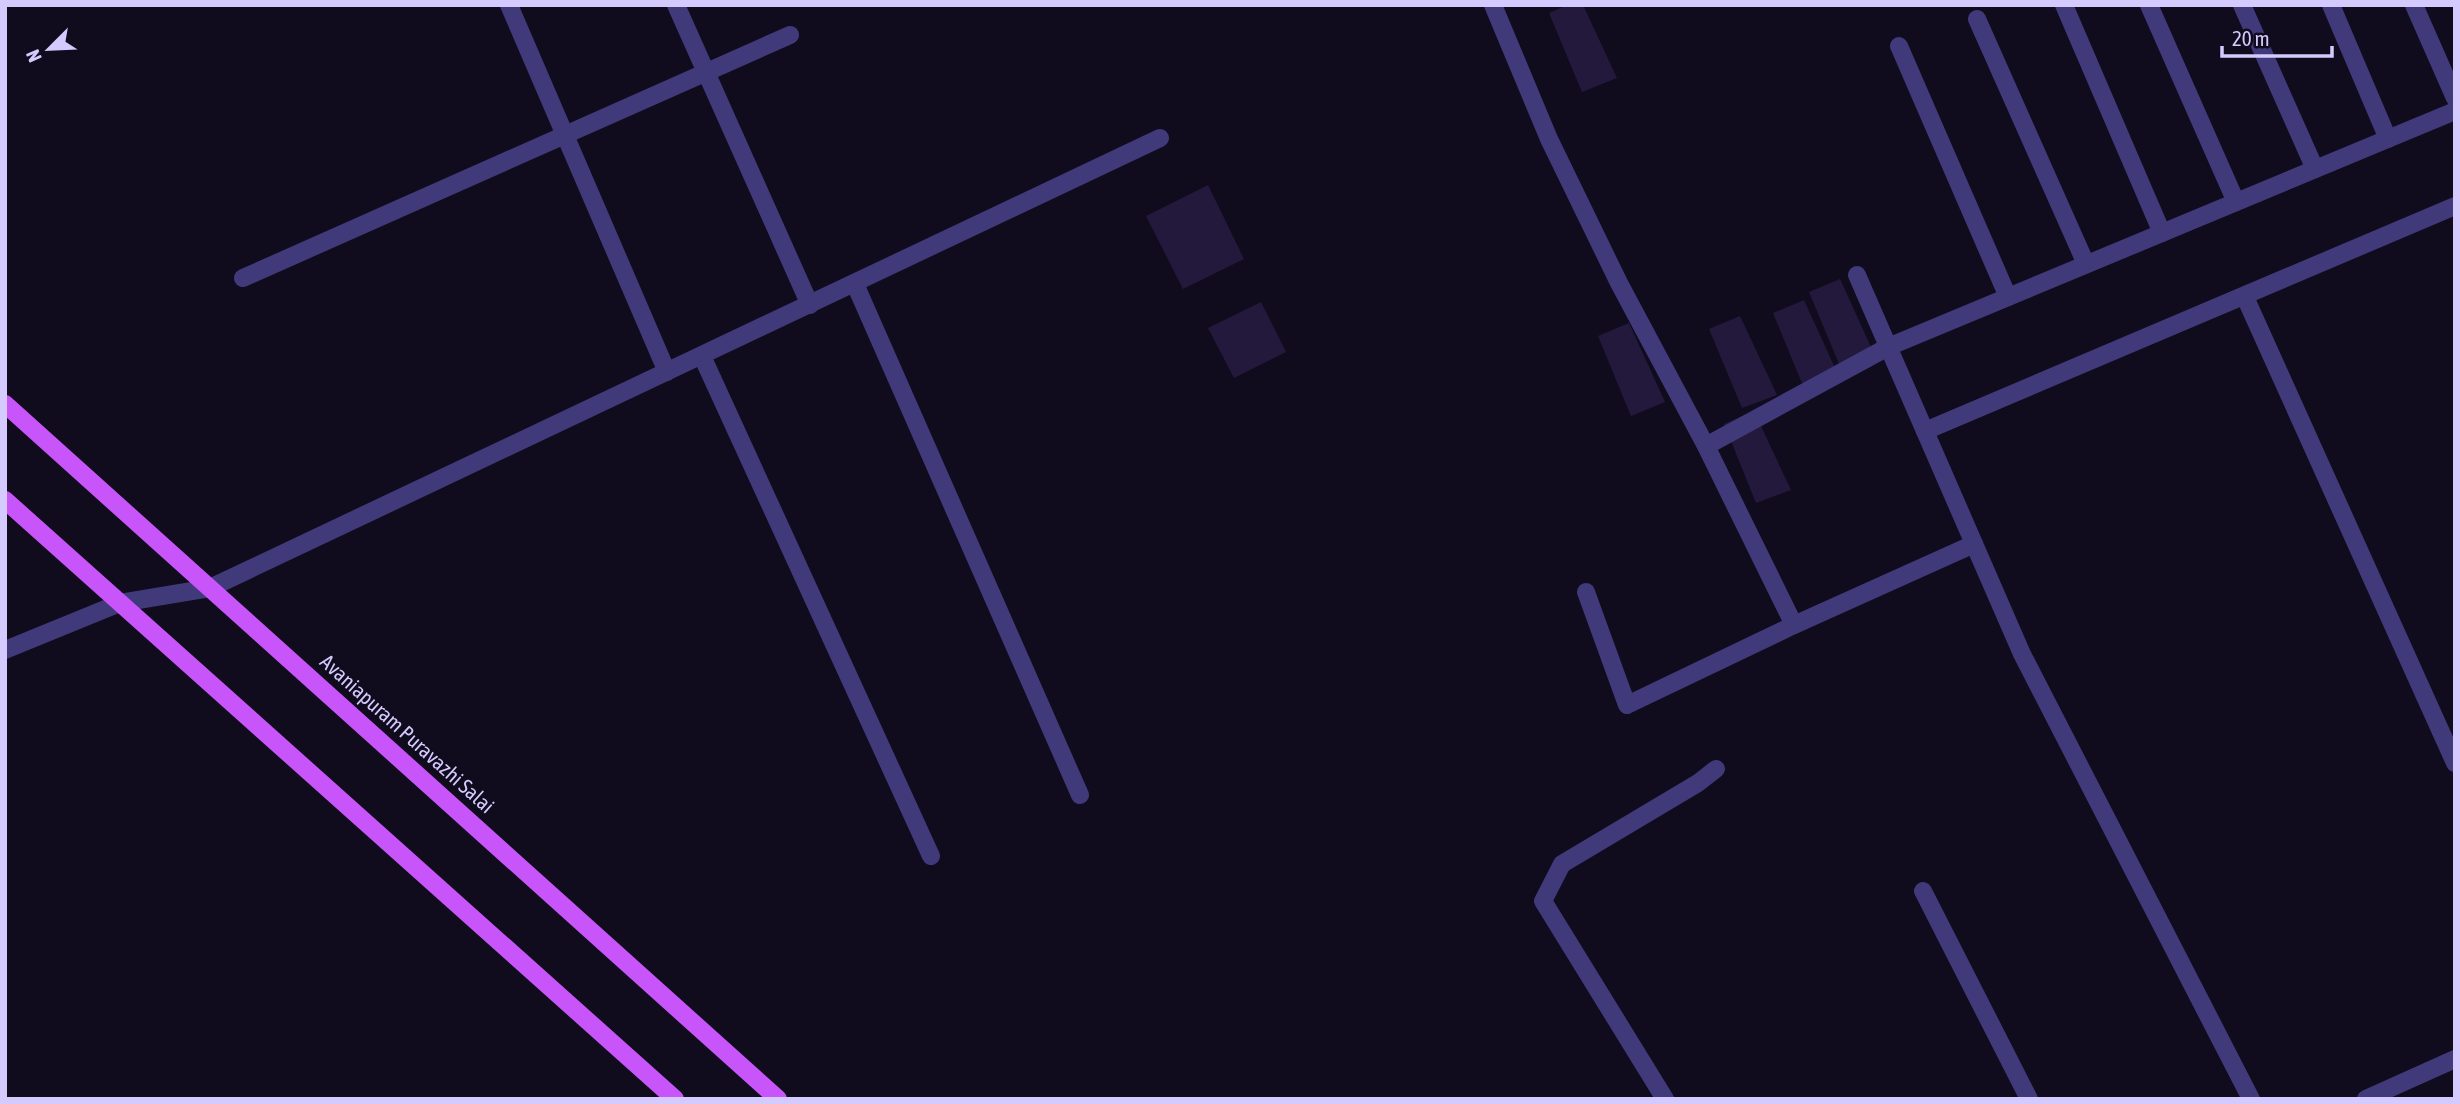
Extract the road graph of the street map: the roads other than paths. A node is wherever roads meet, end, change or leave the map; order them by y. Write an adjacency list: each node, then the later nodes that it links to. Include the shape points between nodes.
1 (509, 5): 15 (street)
2 (677, 5): 12 (street)
3 (1493, 5): 34 (street, via 1549,139)
4 (2064, 5): 21 (street)
5 (2149, 5): 19 (street)
6 (2242, 5): 18 (street)
7 (2330, 5): 17 (street)
8 (2414, 5): 13 (street)
9 (1977, 19): 22 (street)
10 (790, 35): 12 (street)
11 (1899, 46): 26 (street)
12 (706, 72): 15 (street); 28 (street)
13 (2455, 98)
14 (2455, 111): 17 (street)
15 (565, 135): 24 (street); 31 (street)
16 (1160, 138): 25 (street)
17 (2388, 139): 18 (street)
18 (2315, 169): 19 (street)
19 (2236, 202): 21 (street)
20 (2455, 206): 27 (street)
21 (2162, 233): 22 (street)
22 (2086, 264): 26 (street)
23 (1857, 275): 29 (street)
24 (243, 278)
25 (855, 284): 28 (street); 44 (street)
26 (2008, 297): 29 (street)
27 (2245, 297): 33 (street); 42 (street)
28 (810, 305): 30 (street)
29 (1888, 347): 33 (street); 34 (street)
30 (702, 356): 31 (street); 45 (street)
31 (667, 372): 37 (street)
32 (5, 404): 37 (main road, Avaniapuram Puravazhi Salai)
33 (1925, 431): 36 (street)
34 (1706, 446): 40 (street)
35 (5, 500): 39 (main road)
36 (1974, 544): 40 (street); 52 (street, via 2022,653)
37 (211, 588): 39 (street); 49 (main road, Avaniapuram Puravazhi Salai)
38 (1586, 592): 40 (street, via 1628,705)
39 (120, 603): 41 (street); 48 (main road)
40 (1794, 625)
41 (5, 650)
42 (2455, 763)
43 (1716, 769): 50 (street, via 1562,864 1543,901)
44 (1080, 795)
45 (930, 856)
46 (1923, 891): 51 (street)
47 (2455, 1059): 53 (street)
48 (675, 1099)
49 (778, 1099)
50 (1665, 1099)
51 (2029, 1099)
52 (2251, 1099)
53 (2367, 1099)

